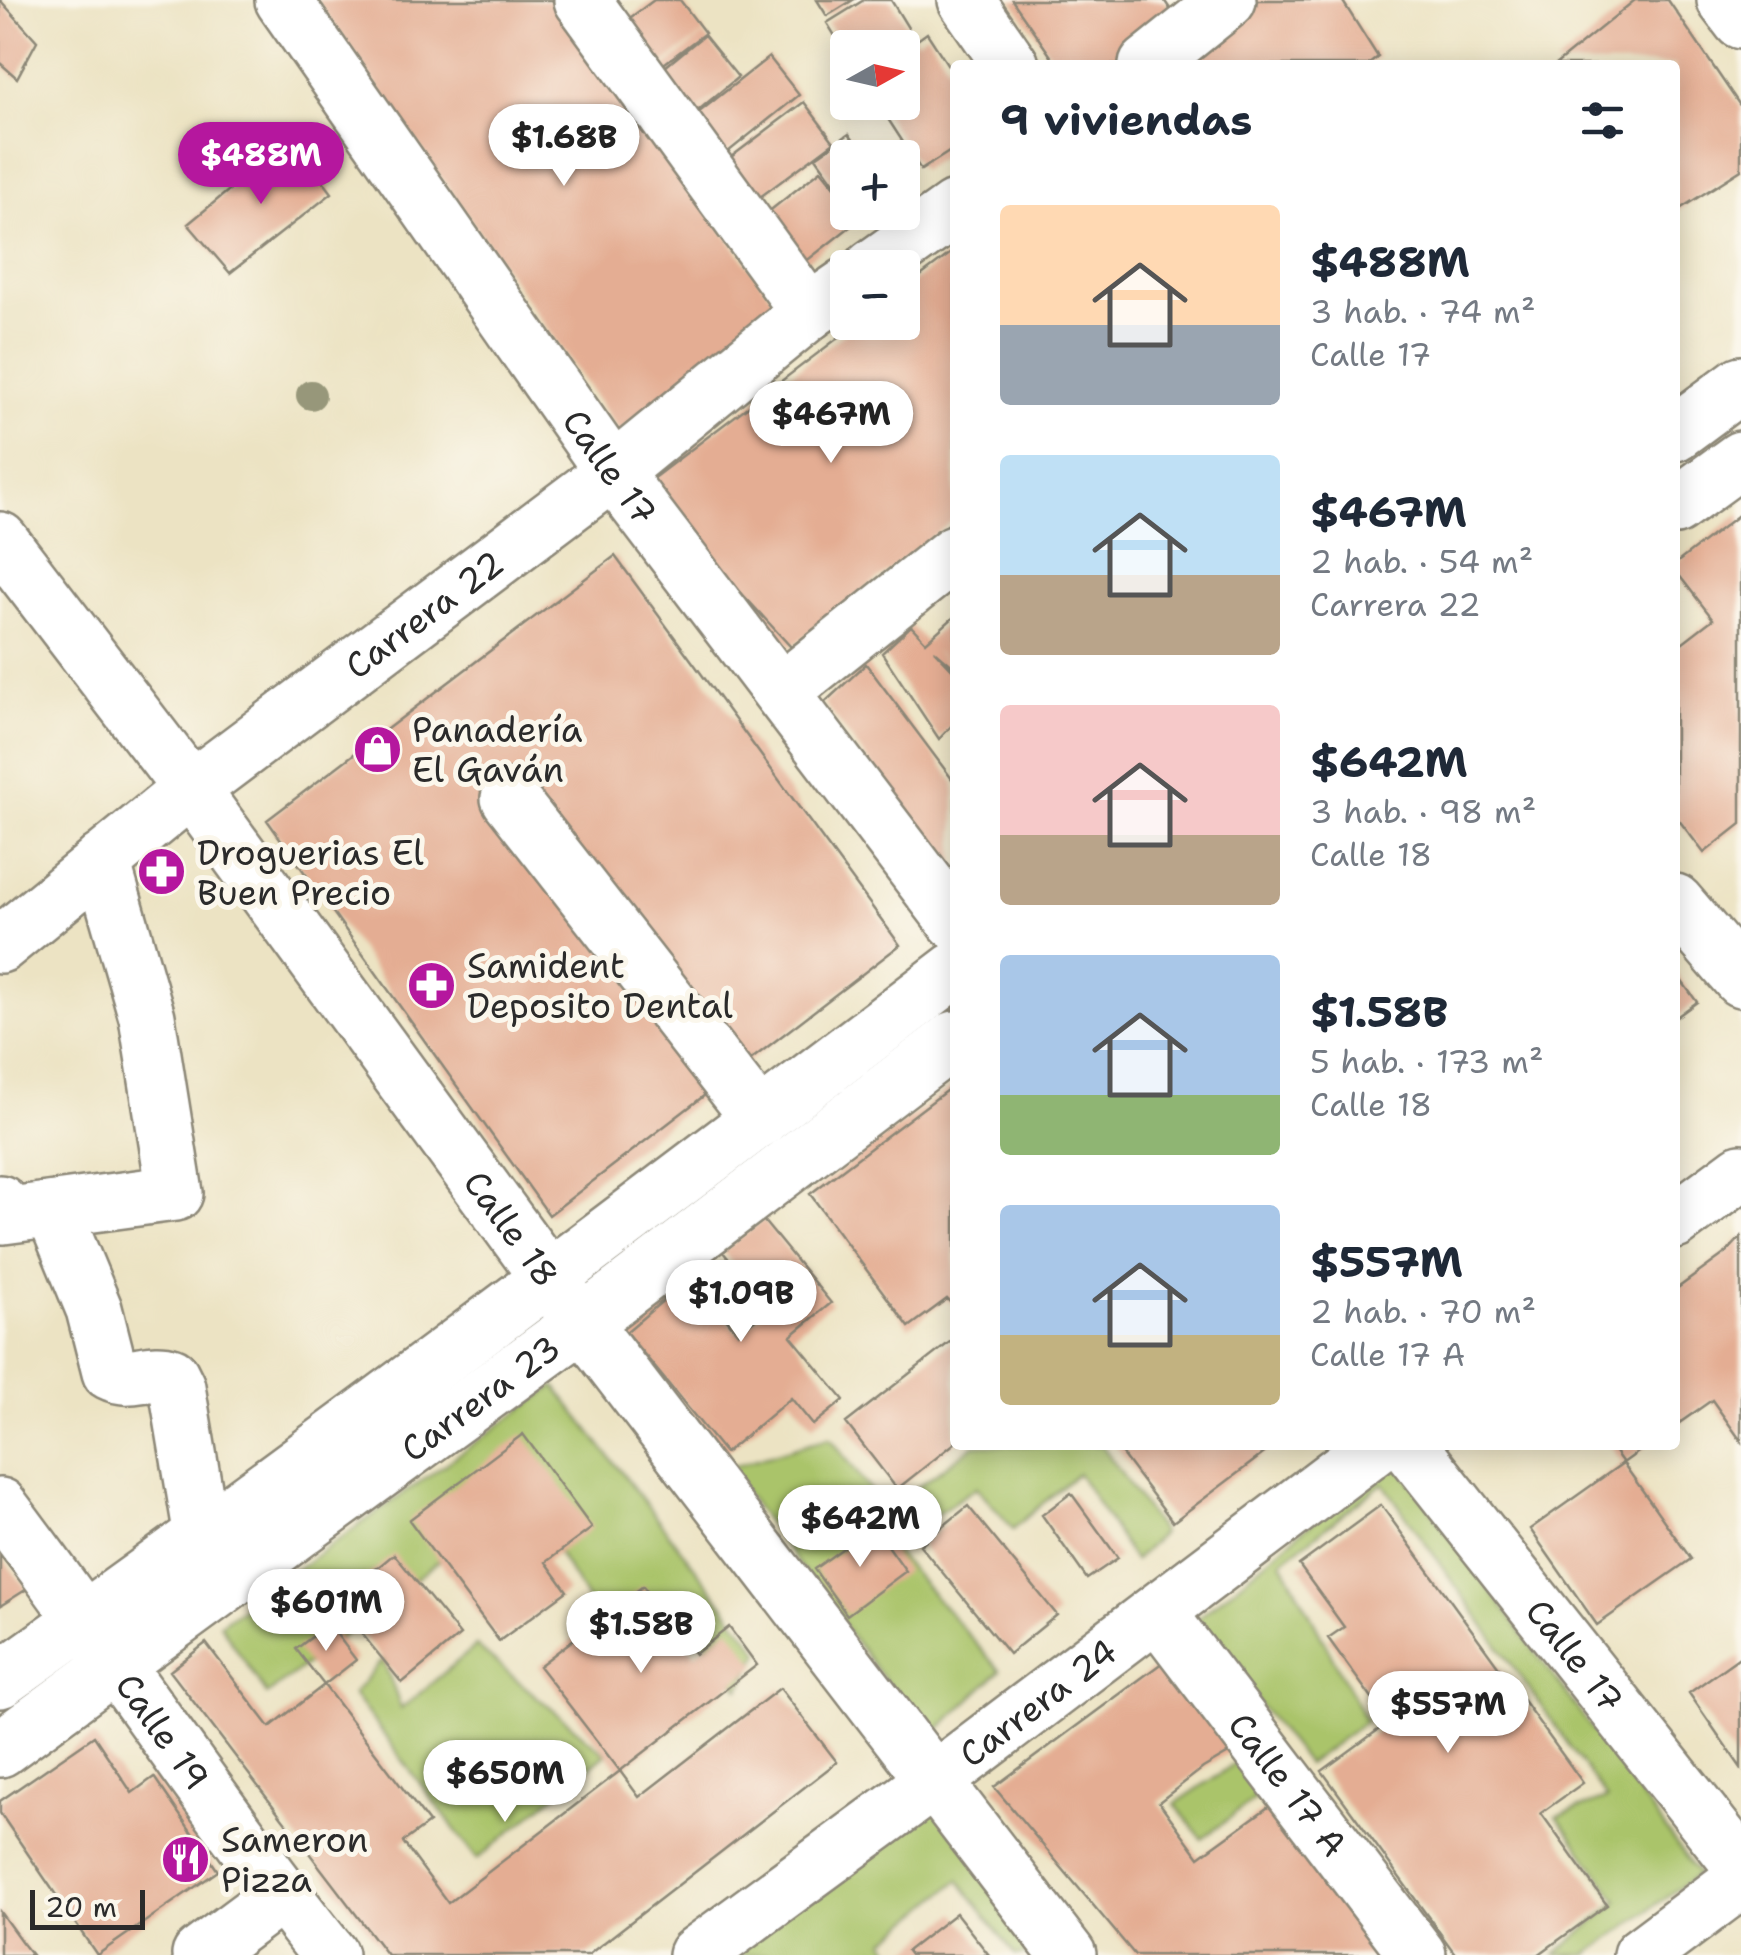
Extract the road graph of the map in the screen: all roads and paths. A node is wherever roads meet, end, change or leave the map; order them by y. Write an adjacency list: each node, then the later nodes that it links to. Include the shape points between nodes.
1 (284, 0): 15 (street, Calle 17)
2 (582, 0): 11 (street)
3 (966, 0): 7 (street)
4 (1228, 0): 8 (street)
5 (1725, 0): 6 (street)
6 (1741, 21)
7 (1008, 60)
8 (1153, 60)
9 (950, 213): 10 (street)
10 (897, 250)
11 (828, 299): 15 (street, Carrera 22)
12 (1741, 384): 13 (street)
13 (1680, 429)
14 (1741, 459): 16 (street)
15 (613, 472): 19 (street, Calle 17); 20 (street, Carrera 22)
16 (1680, 502)
17 (0, 540): 20 (street, Calle 18)
18 (950, 556): 19 (street)
19 (781, 692): 24 (street, Calle 17)
20 (191, 789): 22 (street, Carrera 22); 33 (street, Calle 18)
21 (509, 798): 29 (street)
22 (102, 862): 25 (street, Carrera 22); 31 (street, via 147,1017 175,1193)
23 (1680, 908): 27 (street)
24 (950, 915)
25 (0, 945)
26 (950, 974): 29 (street, Carrera 23)
27 (1741, 980)
28 (950, 1043): 34 (street, Carrera 23)
29 (760, 1119): 33 (street, Carrera 23)
30 (1741, 1172): 32 (street)
31 (26, 1206): 38 (street, via 94,1309 110,1372 128,1378 161,1372 177,1388)
32 (1680, 1217)
33 (549, 1279): 34 (street, Calle 18); 38 (street, Carrera 23)
34 (582, 1323): 41 (street, Carrera 23); 44 (street, Calle 18)
35 (1371, 1450): 39 (street, Carrera 24)
36 (1413, 1450): 45 (street, Calle 17)
37 (0, 1506): 40 (street, Calle 19)
38 (202, 1536): 40 (street, Carrera 23)
39 (1158, 1613): 44 (street, Carrera 24); 52 (street, Calle 17 A)
40 (86, 1620): 41 (street, Calle 19); 42 (street, Carrera 23)
41 (118, 1664): 43 (street, Carrera 23); 47 (street, Calle 19)
42 (0, 1680)
43 (0, 1750)
44 (935, 1780): 50 (street, Carrera 24); 51 (street, Calle 18)
45 (1741, 1865)
46 (1741, 1880): 53 (street)
47 (282, 1894): 48 (street); 49 (street, Calle 19)
48 (200, 1955)
49 (330, 1955)
50 (696, 1955)
51 (1068, 1955)
52 (1418, 1955)
53 (1641, 1955)

